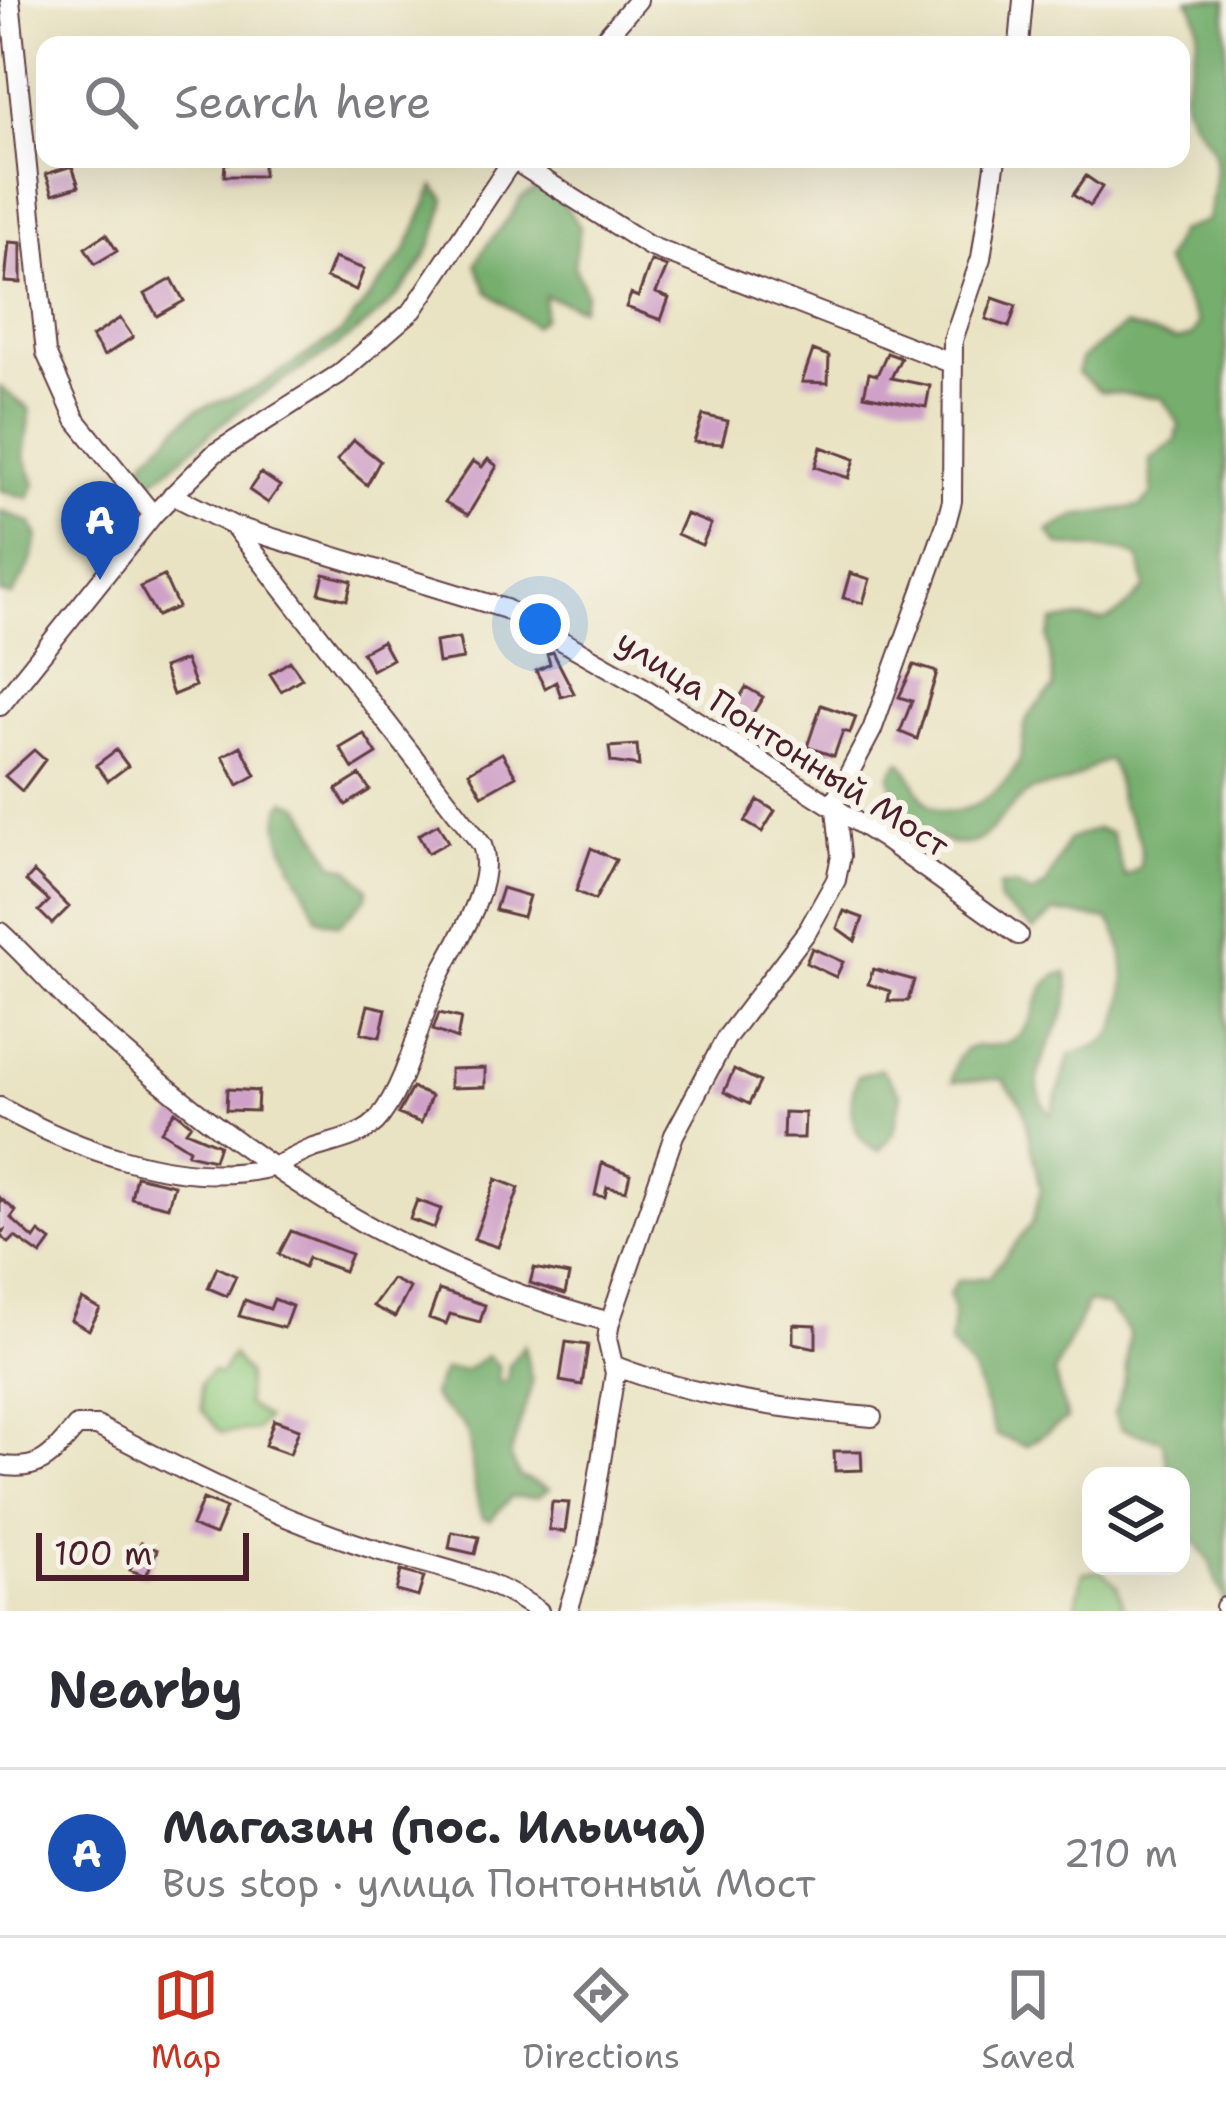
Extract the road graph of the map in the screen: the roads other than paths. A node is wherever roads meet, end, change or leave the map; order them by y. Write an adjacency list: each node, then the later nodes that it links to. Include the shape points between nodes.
1 (10, 0): 11 (street, via 46,353 76,419)
2 (638, 0): 4 (street)
3 (1023, 0): 5 (street)
4 (606, 36)
5 (1019, 36)
6 (507, 168): 10 (street, via 392,332 215,453)
7 (527, 168): 9 (street, via 650,246)
8 (995, 168): 9 (street, via 981,258)
9 (951, 363): 14 (street, via 952,501 872,730)
10 (172, 495): 11 (street); 12 (street, улица Понтонный Мост)
11 (153, 515): 13 (street)
12 (233, 526): 14 (street, улица Понтонный Мост, via 506,609); 18 (street, улица Понтонный Мост, via 466,822 487,866 381,1116)
13 (0, 706)
14 (835, 810): 16 (street, улица Понтонный Мост); 19 (street, via 836,880 727,1038 674,1136)
15 (0, 932): 18 (street, via 89,1021)
16 (1018, 935)
17 (0, 1107): 18 (street, улица Понтонный Мост, via 65,1139 186,1172)
18 (269, 1169): 19 (street, via 441,1265)
19 (610, 1322): 20 (street)
20 (615, 1366): 21 (street, via 774,1408); 24 (street, via 587,1549)
21 (872, 1418)
22 (0, 1465): 23 (street, via 33,1469 77,1426 97,1426 281,1516 476,1575)
23 (539, 1611)
24 (568, 1611)

